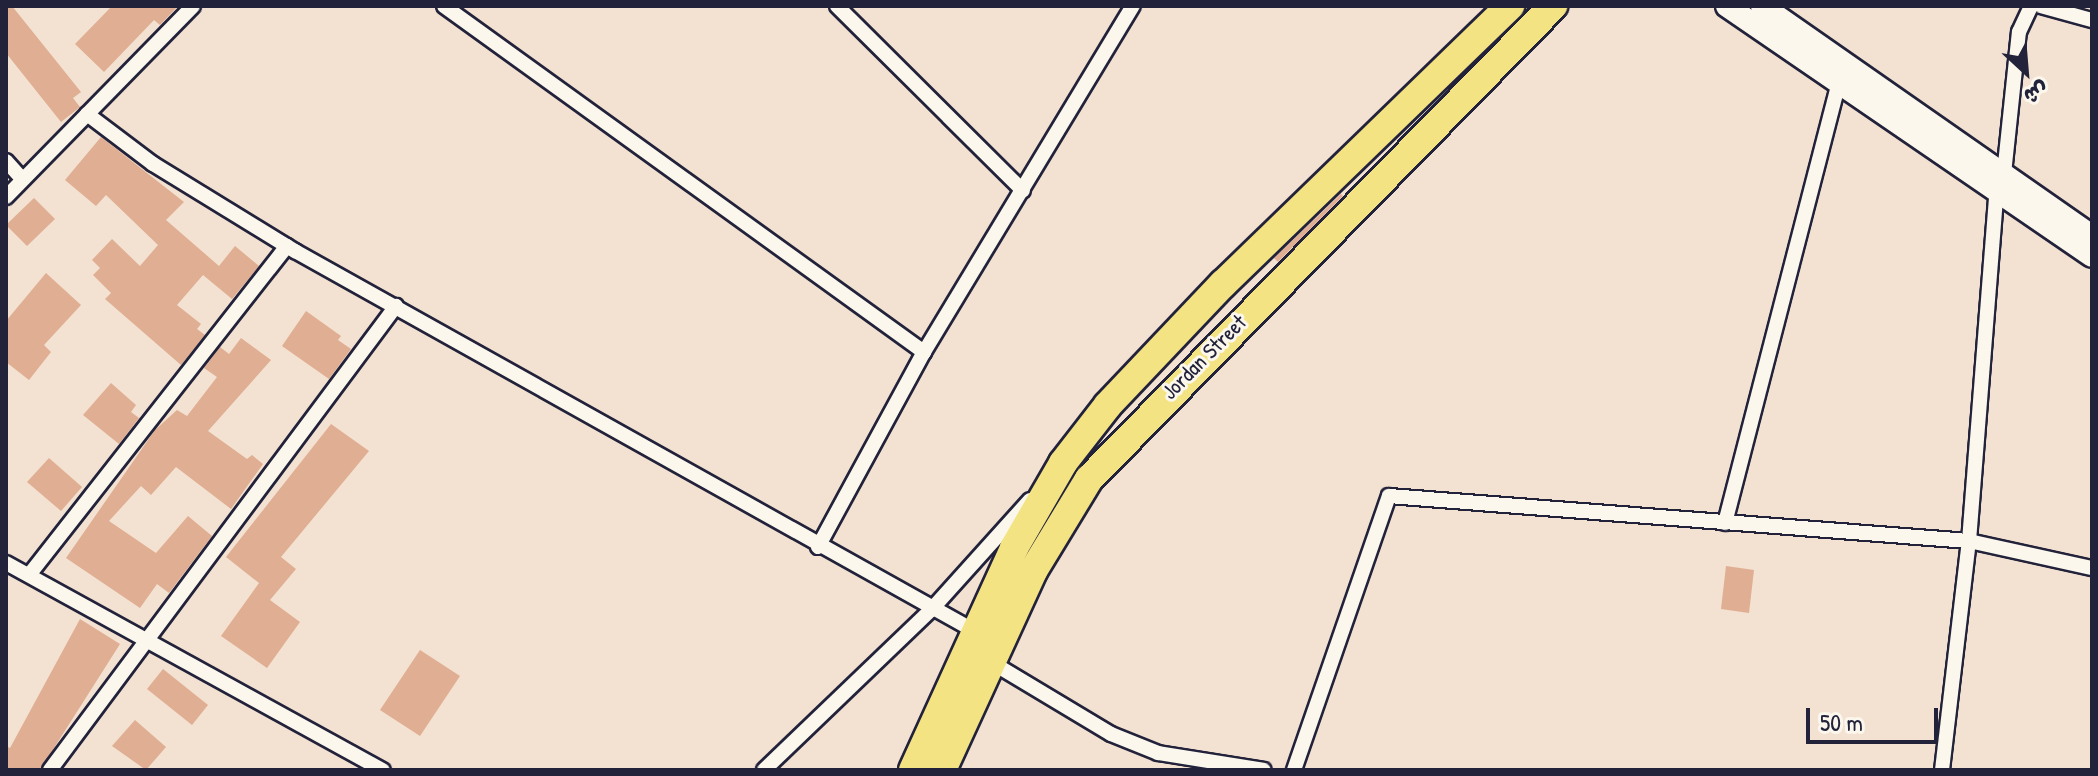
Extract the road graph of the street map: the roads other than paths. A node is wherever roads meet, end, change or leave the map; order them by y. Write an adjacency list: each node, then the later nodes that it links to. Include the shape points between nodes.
1 (193, 6): 13 (street)
2 (444, 6): 23 (street)
3 (837, 6): 17 (street)
4 (1133, 6): 17 (street)
5 (1510, 6): 24 (highway, Jordan Street, via 1223,284)
6 (1553, 6): 25 (highway, Jordan Street)
7 (1727, 6): 12 (main road)
8 (1762, 6): 16 (main road)
9 (2031, 6): 16 (street, via 2019,32)
10 (2041, 6): 11 (street)
11 (2092, 20)
12 (1840, 79): 16 (main road); 27 (street)
13 (87, 114): 15 (street); 20 (street, via 153,164)
14 (6, 161): 15 (street)
15 (22, 179): 18 (street)
16 (2000, 181): 19 (main road); 21 (main road); 28 (street)
17 (1023, 191): 23 (street)
18 (6, 197)
19 (2092, 236)
20 (287, 246): 22 (street); 32 (street)
21 (2092, 256)
22 (396, 306): 29 (street); 35 (street)
23 (924, 352): 29 (street)
24 (1108, 405): 25 (highway); 26 (highway, Jordan Street)
25 (1133, 428): 36 (highway, Jordan Street, via 1063,517)
26 (1063, 463): 33 (street); 34 (highway, Jordan Street, via 1014,548)
27 (1725, 523): 28 (street); 43 (street, via 1387,496)
28 (1969, 541): 31 (street); 44 (street)
29 (818, 547): 33 (street)
30 (6, 563): 32 (street)
31 (2092, 568)
32 (29, 575): 35 (street)
33 (931, 610): 34 (street); 39 (street)
34 (978, 633): 40 (highway, Jordan Street)
35 (147, 637): 37 (street); 38 (street, via 246,699)
36 (991, 662): 41 (highway, Jordan Street); 42 (street, via 1111,734 1158,753)
37 (50, 770)
38 (383, 770)
39 (764, 770)
40 (913, 770)
41 (942, 770)
42 (1264, 770)
43 (1294, 770)
44 (1942, 770)

